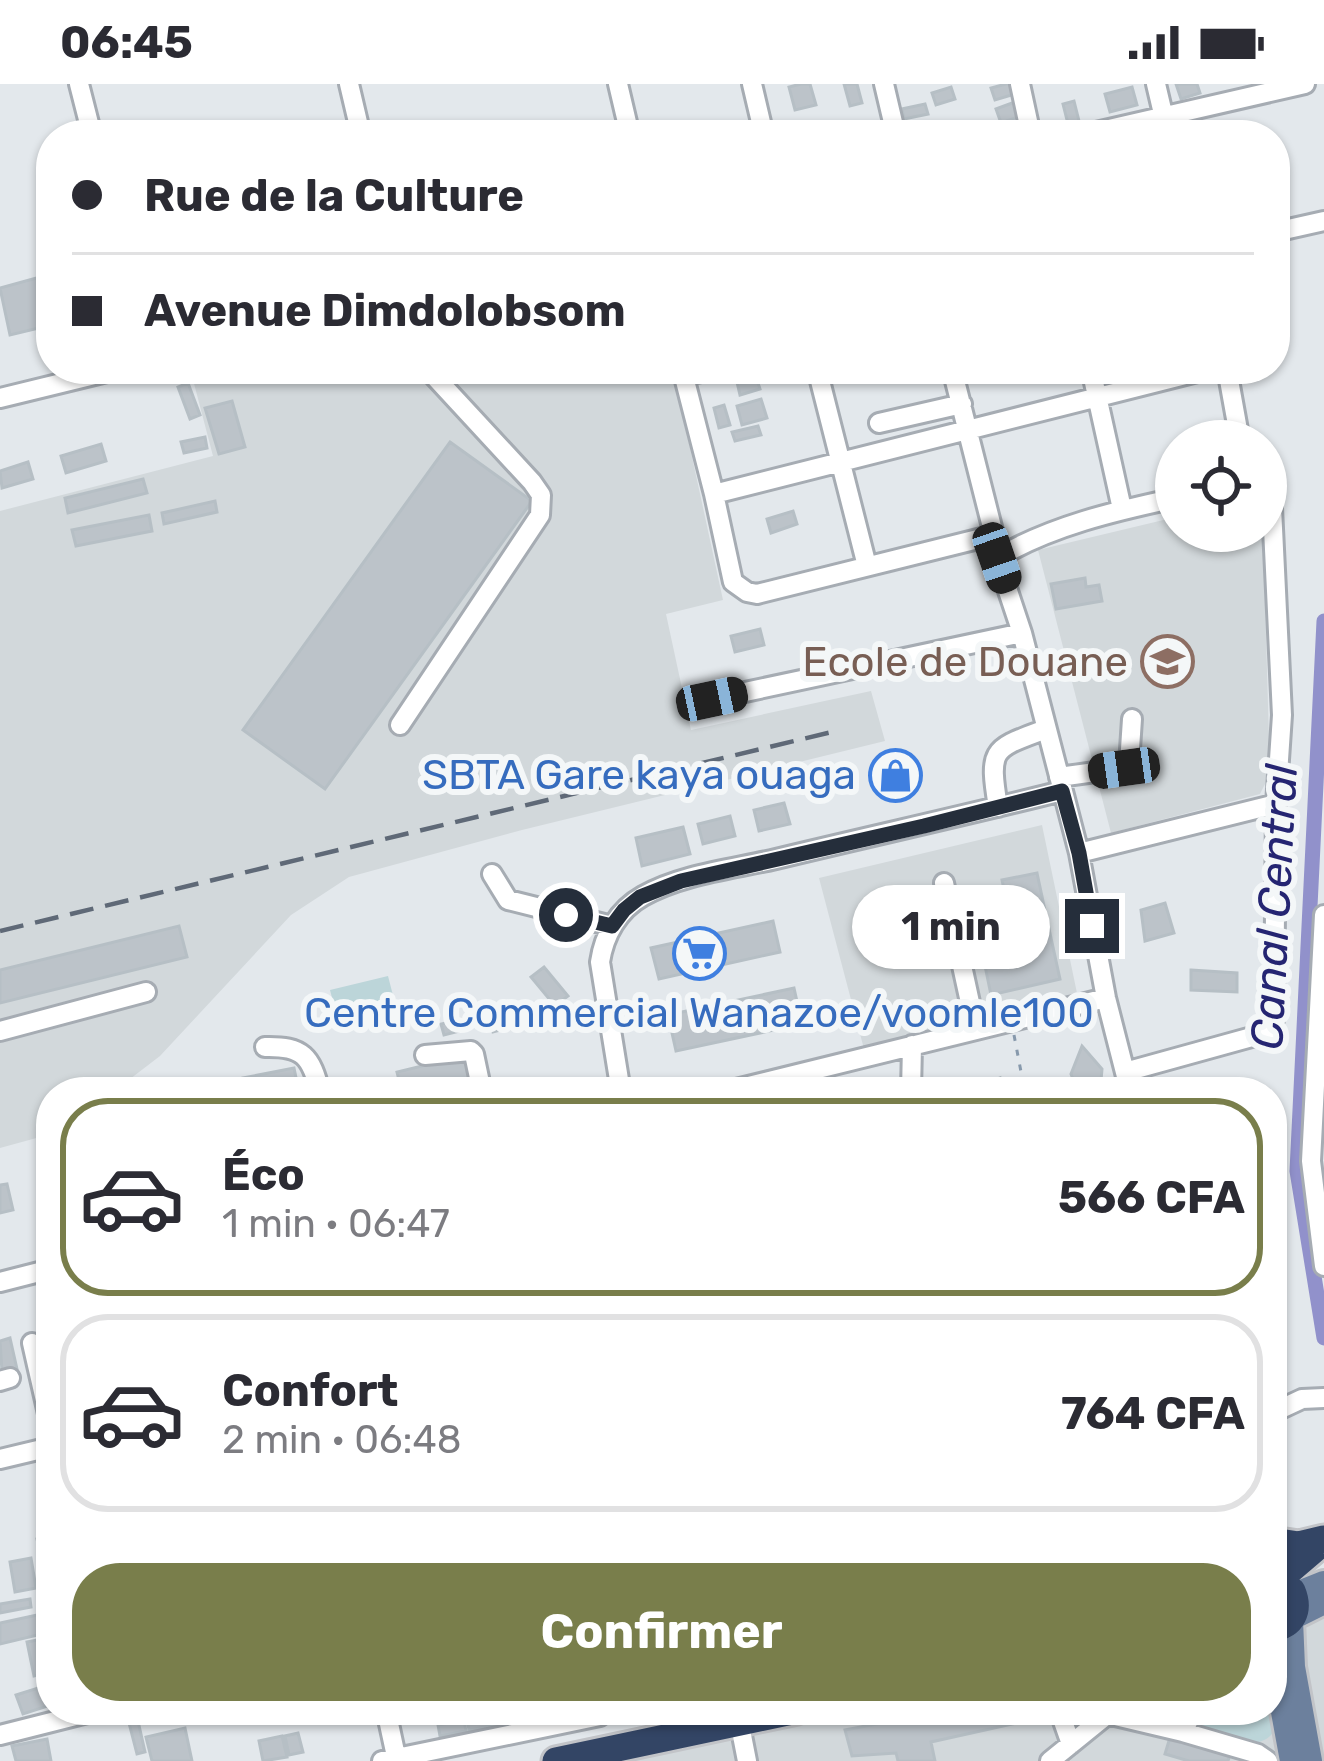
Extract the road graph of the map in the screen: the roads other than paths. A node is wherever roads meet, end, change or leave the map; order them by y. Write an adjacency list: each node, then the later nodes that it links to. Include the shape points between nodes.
1 (79, 84): 9 (street)
2 (349, 84): 10 (street)
3 (618, 84): 11 (street)
4 (752, 84): 12 (street)
5 (884, 84): 13 (street)
6 (1020, 84): 14 (street)
7 (1156, 84): 15 (street)
8 (1305, 84): 16 (street)
9 (88, 120)
10 (358, 120)
11 (626, 120)
12 (760, 120)
13 (892, 120)
14 (1028, 120)
15 (1165, 120)
16 (1186, 120)
17 (1324, 221): 18 (street)
18 (1290, 229)
19 (57, 384): 28 (street)
20 (441, 384): 44 (street, via 532,482 542,496 540,515)
21 (685, 384): 34 (street)
22 (821, 384): 33 (street)
23 (956, 384): 29 (street)
24 (1095, 384): 27 (street)
25 (1150, 384): 27 (street)
26 (1229, 384): 30 (street)
27 (1099, 397): 32 (street); 36 (street)
28 (0, 398)
29 (962, 404): 31 (street); 32 (street)
30 (1236, 420)
31 (879, 423)
32 (968, 428): 33 (street); 37 (street)
33 (842, 460): 34 (street); 40 (street)
34 (714, 494): 40 (street, via 733,582 747,592)
35 (1155, 503): 36 (street)
36 (1122, 509): 39 (street)
37 (994, 535): 39 (street); 40 (street)
38 (1273, 552): 47 (street, via 1282,715)
39 (997, 558): 41 (street)
40 (867, 566)
41 (1022, 633): 42 (street); 45 (street)
42 (712, 699)
43 (1132, 719): 46 (street, via 1130,764)
44 (400, 725)
45 (1046, 729): 46 (street); 48 (street, via 996,753)
46 (1060, 784): 48 (street); 49 (street)
47 (1276, 804): 49 (street); 61 (street, via 1271,1027)
48 (998, 807): 53 (street, via 681,881 640,897)
49 (1079, 853): 55 (street)
50 (492, 874): 53 (street, via 508,900)
51 (944, 883): 56 (street)
52 (1324, 915): 68 (street, via 1311,1161)
53 (612, 926): 64 (street, via 600,962)
54 (146, 992): 57 (street)
55 (1106, 998): 56 (street); 61 (street)
56 (976, 1030): 58 (street)
57 (0, 1031)
58 (912, 1045): 65 (street); 66 (street)
59 (265, 1047): 62 (street, via 289,1046)
60 (424, 1054): 63 (street, via 471,1051)
61 (1125, 1072): 67 (street)
62 (316, 1077)
63 (478, 1077)
64 (619, 1077)
65 (784, 1077)
66 (911, 1077)
67 (1126, 1077)
68 (1324, 1266)
69 (36, 1273): 70 (street)
70 (0, 1282)
71 (32, 1343): 72 (street)
72 (36, 1360)
73 (1324, 1398): 74 (street)
74 (1287, 1406)
75 (36, 1451): 76 (street)
76 (0, 1460)
77 (1324, 1540): 78 (highway); 81 (highway)
78 (1287, 1543)
79 (1324, 1556): 82 (highway)
80 (1324, 1582): 83 (main road)
81 (1287, 1597)
82 (1287, 1599)
83 (1287, 1600)
84 (1287, 1602): 85 (main road)
85 (1324, 1602)
86 (1287, 1624): 107 (main road)
87 (40, 1725): 98 (street)
88 (388, 1725): 101 (street)
89 (558, 1725): 100 (street); 101 (street)
90 (704, 1725): 100 (highway)
91 (740, 1725): 103 (street)
92 (1064, 1725): 99 (street)
93 (1094, 1725): 99 (street)
94 (1157, 1725): 97 (street)
95 (1186, 1725): 97 (street)
96 (1285, 1725): 106 (main road)
97 (1183, 1732): 105 (street)
98 (0, 1735)
99 (1071, 1744): 104 (street)
100 (581, 1758): 102 (highway)
101 (392, 1760)
102 (556, 1761)
103 (747, 1761)
104 (1050, 1761)
105 (1268, 1761)
106 (1292, 1761)
107 (1310, 1761)

